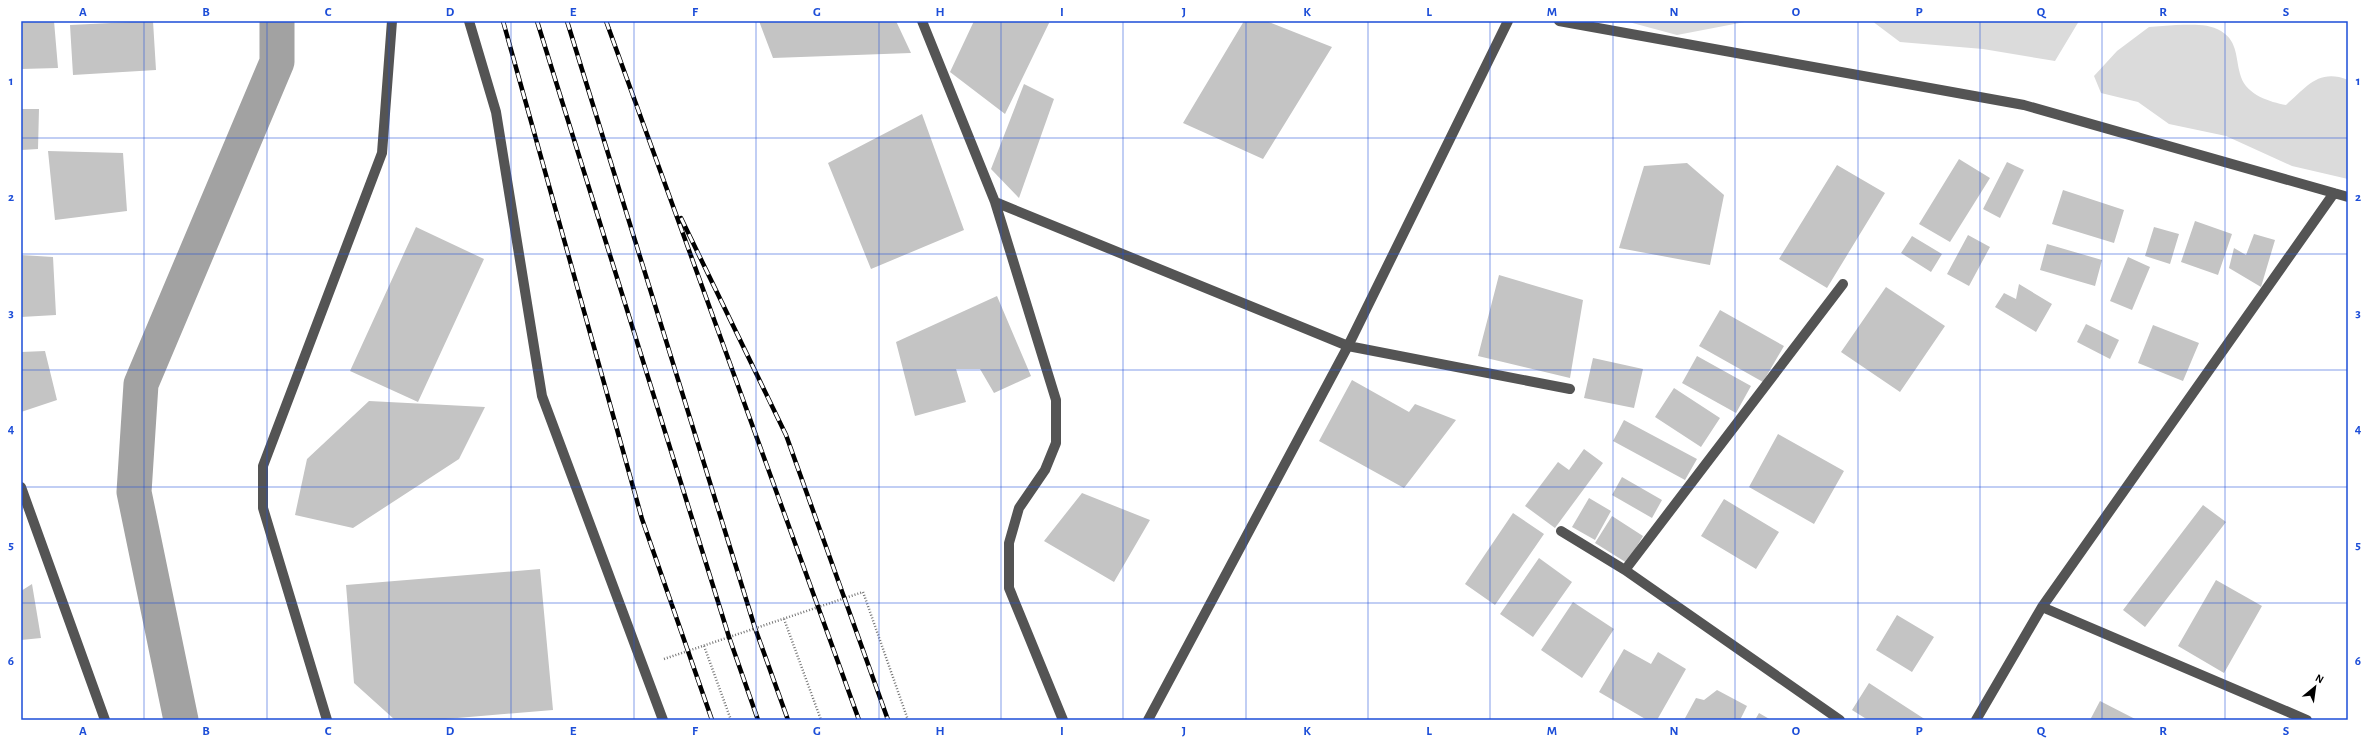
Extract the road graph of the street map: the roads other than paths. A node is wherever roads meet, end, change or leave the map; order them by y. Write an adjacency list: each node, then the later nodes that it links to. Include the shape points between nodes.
1 (392, 21): 17 (street, via 382,153 263,466 263,508)
2 (469, 21): 18 (street, via 496,112 542,396)
3 (922, 21): 8 (street)
4 (1508, 21): 10 (street)
5 (1559, 21): 6 (street, via 2024,106)
6 (2334, 193): 7 (street); 15 (street)
7 (2348, 197)
8 (995, 202): 10 (street); 19 (street, via 1056,400 1056,444 1045,470 1019,508 1009,543 1009,588)
9 (1843, 284): 14 (street)
10 (1348, 346): 11 (street); 20 (street)
11 (1570, 389)
12 (21, 487): 16 (street)
13 (1561, 531): 14 (street)
14 (1626, 570): 21 (street)
15 (2042, 607): 22 (street); 23 (street)
16 (105, 720)
17 (327, 720)
18 (663, 720)
19 (1063, 720)
20 (1148, 720)
21 (1840, 720)
22 (1976, 720)
23 (2307, 720)

